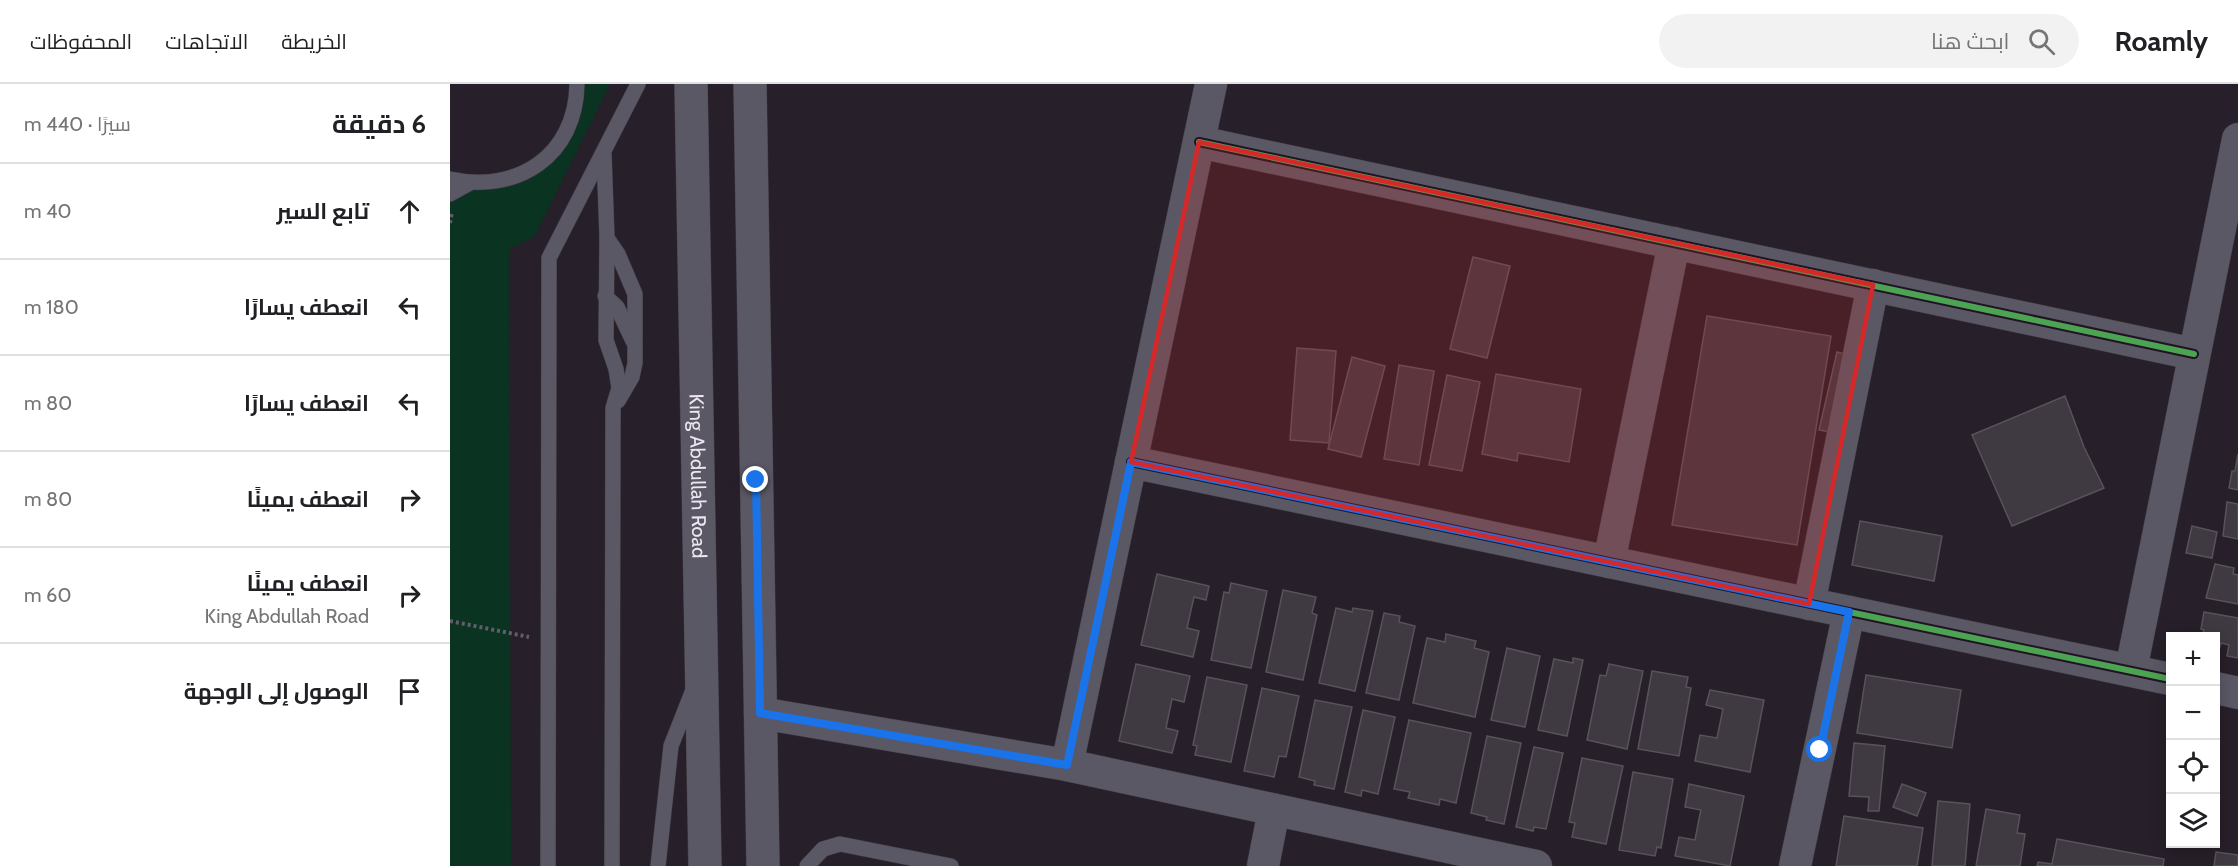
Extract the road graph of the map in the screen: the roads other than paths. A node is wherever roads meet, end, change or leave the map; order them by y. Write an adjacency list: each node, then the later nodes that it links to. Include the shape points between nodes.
1 (577, 84): 10 (lane, via 576,106 569,126 545,158 510,179)
2 (638, 84): 8 (lane)
3 (691, 84): 23 (street, King Abdullah Road)
4 (750, 84): 28 (street)
5 (1211, 84): 7 (street)
6 (2238, 140): 17 (street)
7 (1199, 142): 13 (street); 19 (street)
8 (604, 150): 12 (lane); 32 (lane, via 549,258)
9 (450, 178): 10 (lane)
10 (470, 183): 11 (lane)
11 (450, 194)
12 (607, 238): 15 (lane); 16 (lane, via 635,294)
13 (1674, 243): 14 (street); 20 (street)
14 (1873, 285): 17 (street); 21 (street)
15 (605, 296): 16 (lane, via 617,307); 18 (lane, via 606,340 618,388)
16 (635, 346): 18 (lane, via 632,377)
17 (2194, 354): 24 (street)
18 (613, 408): 33 (lane)
19 (1131, 462): 20 (street); 29 (street)
20 (1609, 562): 21 (street)
21 (1809, 604): 22 (street)
22 (1849, 612): 24 (street); 41 (street)
23 (702, 667): 34 (lane, via 671,746); 35 (street, King Abdullah Road)
24 (2130, 670): 25 (street)
25 (2166, 678)
26 (2220, 689): 27 (street)
27 (2238, 693)
28 (760, 713): 29 (street); 36 (street)
29 (1067, 765): 30 (street)
30 (1274, 810): 39 (street); 40 (street)
31 (892, 860): 37 (lane, via 840,844 823,849); 38 (lane)
32 (548, 866)
33 (612, 866)
34 (658, 866)
35 (705, 866)
36 (763, 866)
37 (807, 866)
38 (951, 866)
39 (1263, 866)
40 (1536, 866)
41 (1795, 866)

